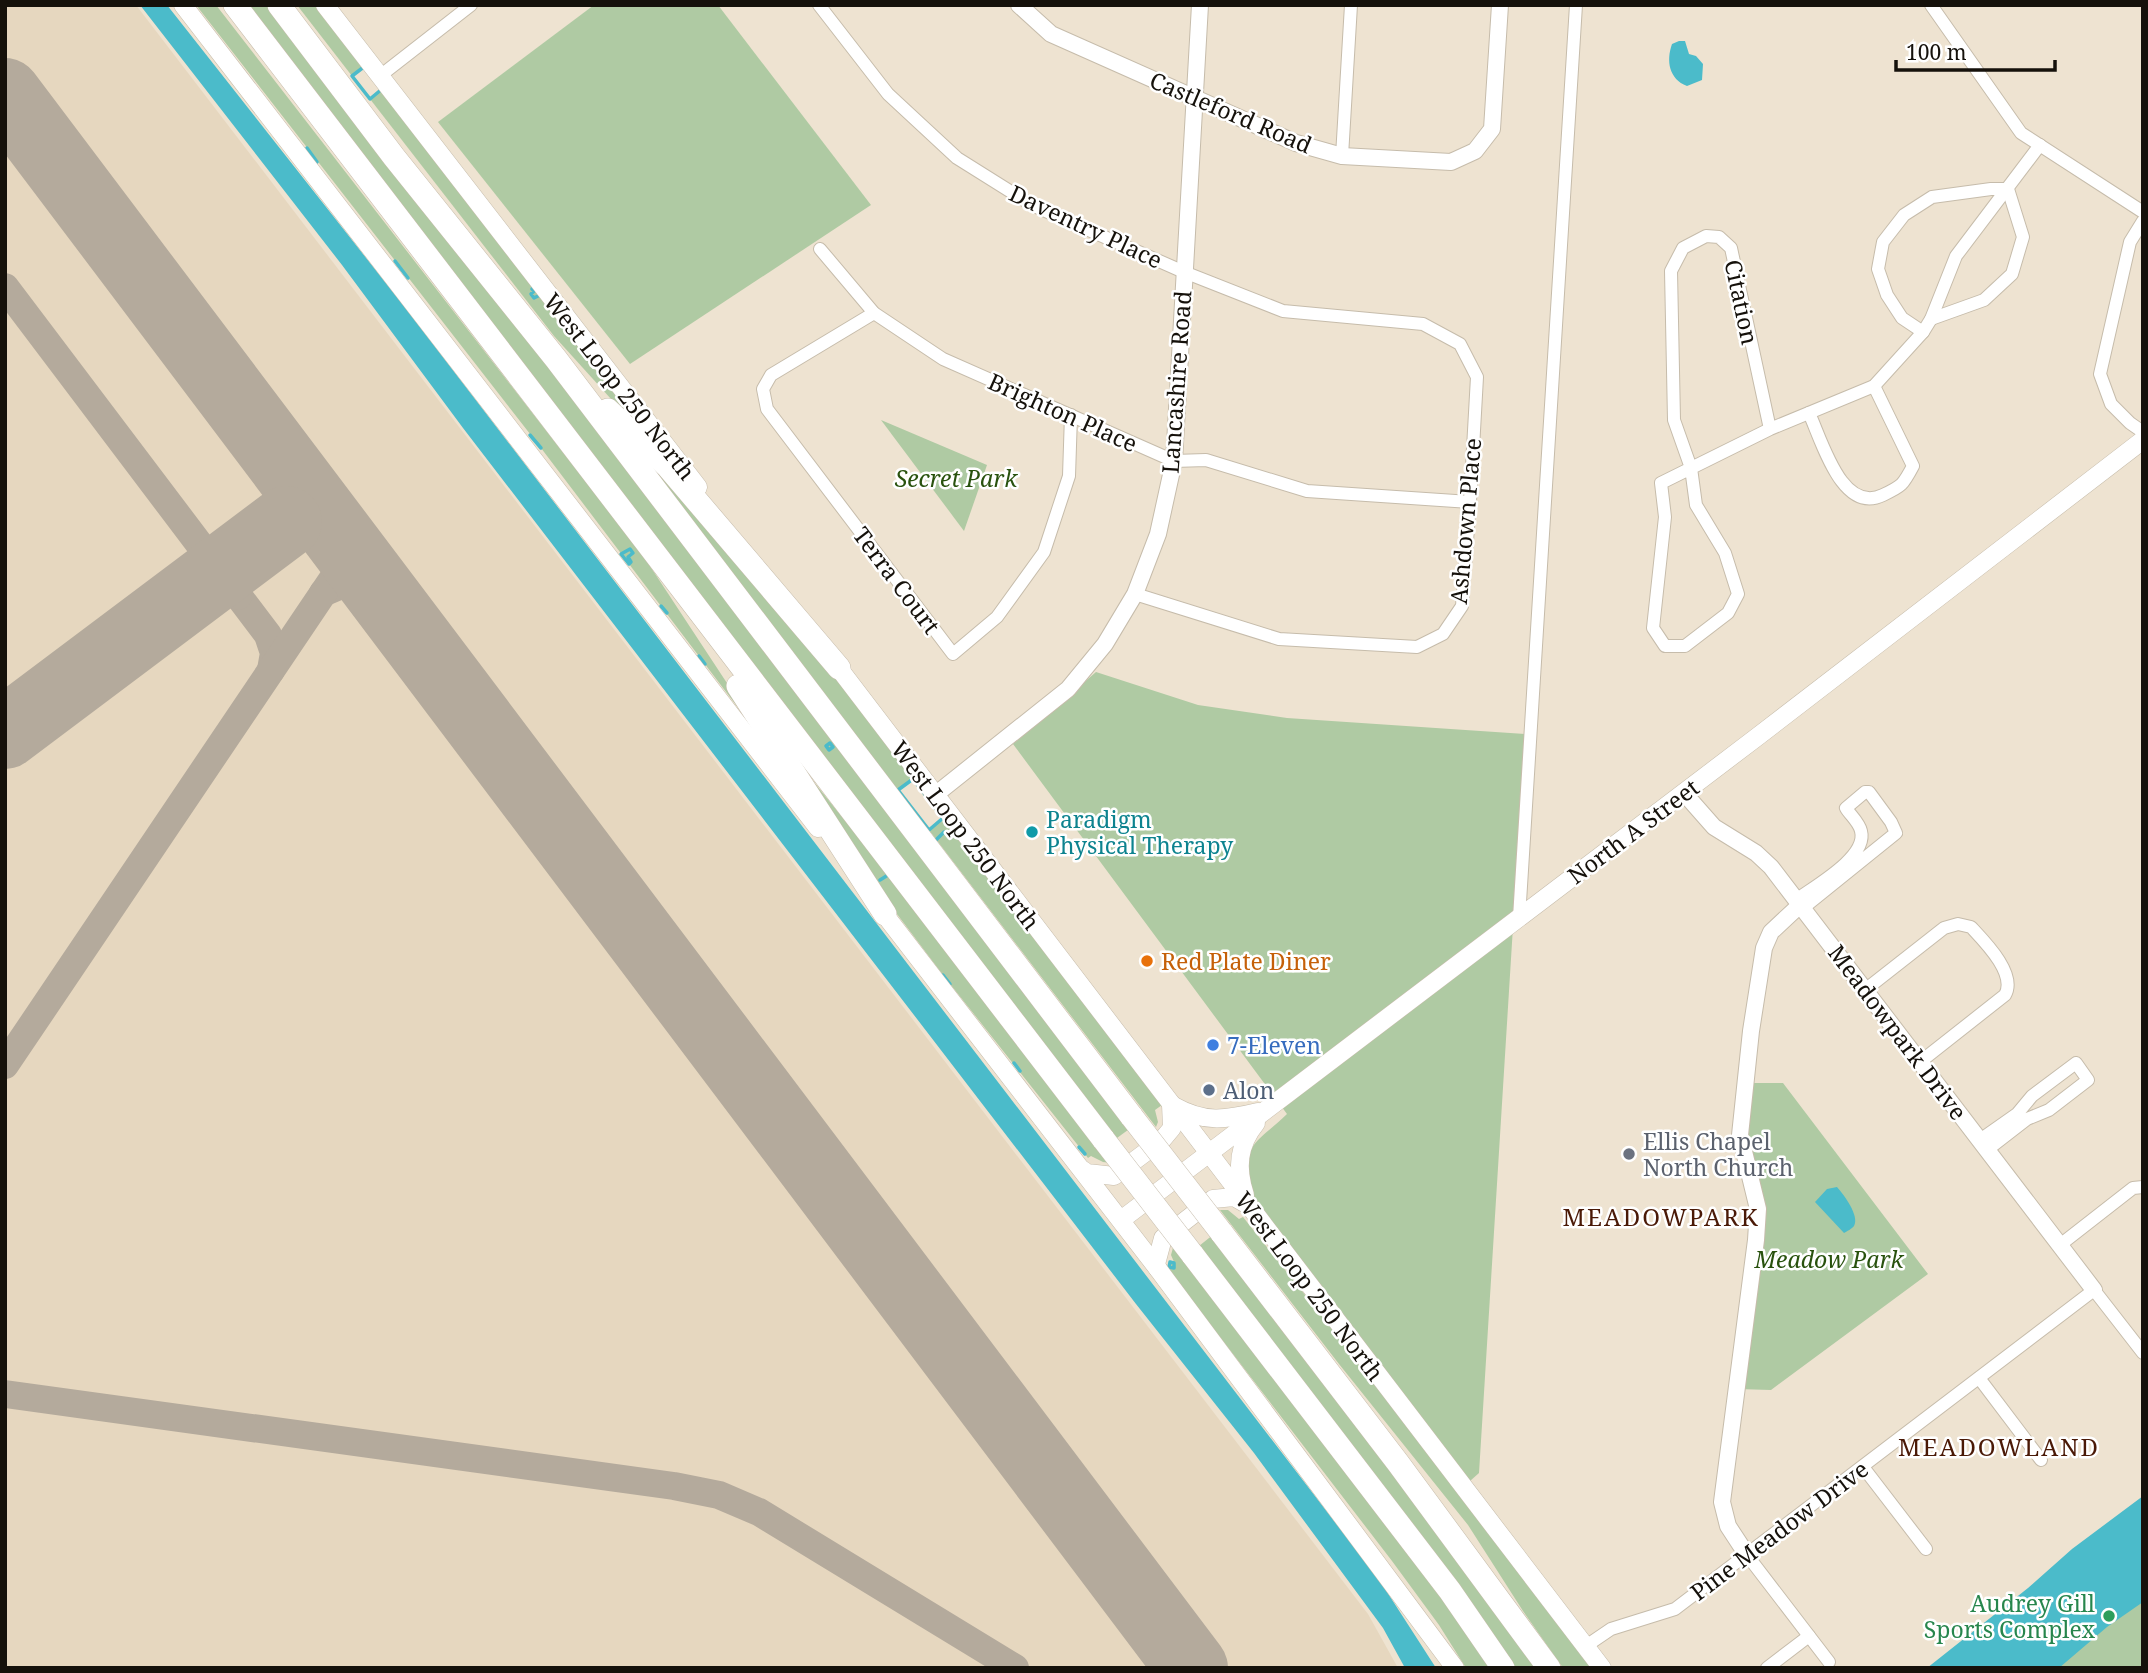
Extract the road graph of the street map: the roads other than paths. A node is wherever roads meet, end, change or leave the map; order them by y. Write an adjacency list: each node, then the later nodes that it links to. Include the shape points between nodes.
1 (183, 5): 43 (main road)
2 (235, 5): 36 (highway)
3 (279, 5): 26 (highway)
4 (325, 5): 13 (main road, West Loop 250 North)
5 (471, 5): 13 (street)
6 (819, 5): 21 (street, Daventry Place, via 888,94 957,158 1032,205)
7 (1019, 5): 14 (street, Castleford Road, via 1051,34)
8 (1200, 5): 14 (street, Lancashire Road)
9 (1351, 5): 16 (street)
10 (1500, 5): 16 (street, Castleford Road, via 1492,129 1475,152 1451,162)
11 (1576, 5): 44 (street)
12 (1931, 5): 15 (street, via 2021,133)
13 (380, 76): 38 (main road, West Loop 250 North)
14 (1194, 99): 16 (street, Castleford Road, via 1296,143); 21 (street, Lancashire Road)
15 (2040, 145): 17 (street); 18 (street)
16 (1342, 156)
17 (2008, 189): 23 (street, via 1956,256); 23 (street, via 2023,237 2012,274 1984,300); 24 (street, via 1932,197 1904,215 1883,242 1878,269 1887,295 1902,318)
18 (2143, 212)
19 (2143, 221): 31 (street, via 2130,242 2100,374 2111,404)
20 (820, 249): 22 (street, Brighton Place)
21 (1184, 272): 25 (street, Daventry Place, via 1283,311 1423,324); 33 (street, Lancashire Road)
22 (874, 313): 29 (street, Brighton Place, via 943,359); 29 (street, Terra Court, via 771,375 763,389 767,409 953,654 998,617 1044,552 1069,476)
23 (1931, 319): 24 (street)
24 (1923, 332): 27 (street)
25 (1458, 341): 35 (street, Ashdown Place, via 1476,377)
26 (555, 359): 38 (highway, via 668,467); 70 (highway, bridge, via 1398,1463)
27 (1874, 386): 28 (street); 28 (street, via 1913,466 1902,485 1875,499 1858,498 1841,484)
28 (1809, 413): 30 (street)
29 (1072, 415): 33 (street, Brighton Place)
30 (1770, 429): 34 (street); 34 (street, Citation, via 1731,248 1720,237 1706,236 1683,248 1671,271 1674,420)
31 (2143, 432)
32 (2143, 440): 39 (main road, North A Street)
33 (1174, 461): 35 (street, Brighton Place, via 1206,460 1307,491); 37 (street, Lancashire Road, via 1158,534)
34 (1691, 468): 34 (street, via 1696,505 1725,554 1738,594 1728,613 1685,646 1665,646 1653,628 1665,517 1661,483)
35 (1471, 502): 37 (street, Ashdown Place, via 1462,606 1443,634 1417,647 1279,639)
36 (647, 545): 43 (highway); 69 (highway, bridge, via 1450,1591)
37 (1135, 594): 40 (street, Lancashire Road, via 1105,644 1068,689)
38 (839, 668): 40 (main road, West Loop 250 North)
39 (1684, 793): 42 (street, Meadowpark Drive, via 1714,827 1763,860); 44 (main road, North A Street)
40 (935, 795): 47 (main road, West Loop 250 North)
41 (1862, 855): 41 (street, via 1896,831 1867,792 1846,808 1861,831); 42 (street)
42 (1800, 904): 45 (street, Meadowpark Drive); 64 (street, via 1771,932 1763,948 1740,1133 1758,1213 1723,1502 1725,1520)
43 (885, 914): 52 (main road)
44 (1519, 918): 48 (main road, North A Street)
45 (1865, 990): 46 (street, Meadowpark Drive); 46 (street, via 1954,924 1971,927 2007,971 2005,995)
46 (1920, 1062): 50 (street, Meadowpark Drive)
47 (1171, 1104): 48 (main road, via 1210,1119); 51 (main road, West Loop 250 North); 52 (main road, via 1172,1128 1163,1140 1114,1176)
48 (1265, 1111): 51 (main road, North A Street); 54 (main road, via 1241,1145 1240,1181)
49 (2026, 1113): 49 (street, via 2049,1110 2088,1080 2076,1063 2032,1096); 50 (street)
50 (1984, 1145): 56 (street, Meadowpark Drive)
51 (1209, 1154): 54 (main road, West Loop 250 North); 55 (main road, North A Street)
52 (1083, 1170): 55 (main road)
53 (2143, 1187): 56 (street, via 2133,1188)
54 (1248, 1205): 57 (main road, via 1234,1197 1213,1199 1163,1238); 66 (main road, West Loop 250 North)
55 (1121, 1220): 57 (main road)
56 (2060, 1245): 58 (street, Meadowpark Drive)
57 (1158, 1269): 68 (main road)
58 (2094, 1290): 59 (street); 60 (street, Pine Meadow Drive)
59 (2143, 1353)
60 (1979, 1378): 61 (street); 62 (street, Pine Meadow Drive)
61 (2041, 1460)
62 (1863, 1466): 63 (street); 64 (street, Pine Meadow Drive)
63 (1926, 1549)
64 (1747, 1555): 65 (street); 66 (street, Pine Meadow Drive, via 1675,1609 1611,1629)
65 (1809, 1636): 67 (street); 72 (street)
66 (1586, 1646): 71 (main road, West Loop 250 North)
67 (1829, 1662)
68 (1455, 1668)
69 (1503, 1668)
70 (1549, 1668)
71 (1602, 1668)
72 (1767, 1668)

